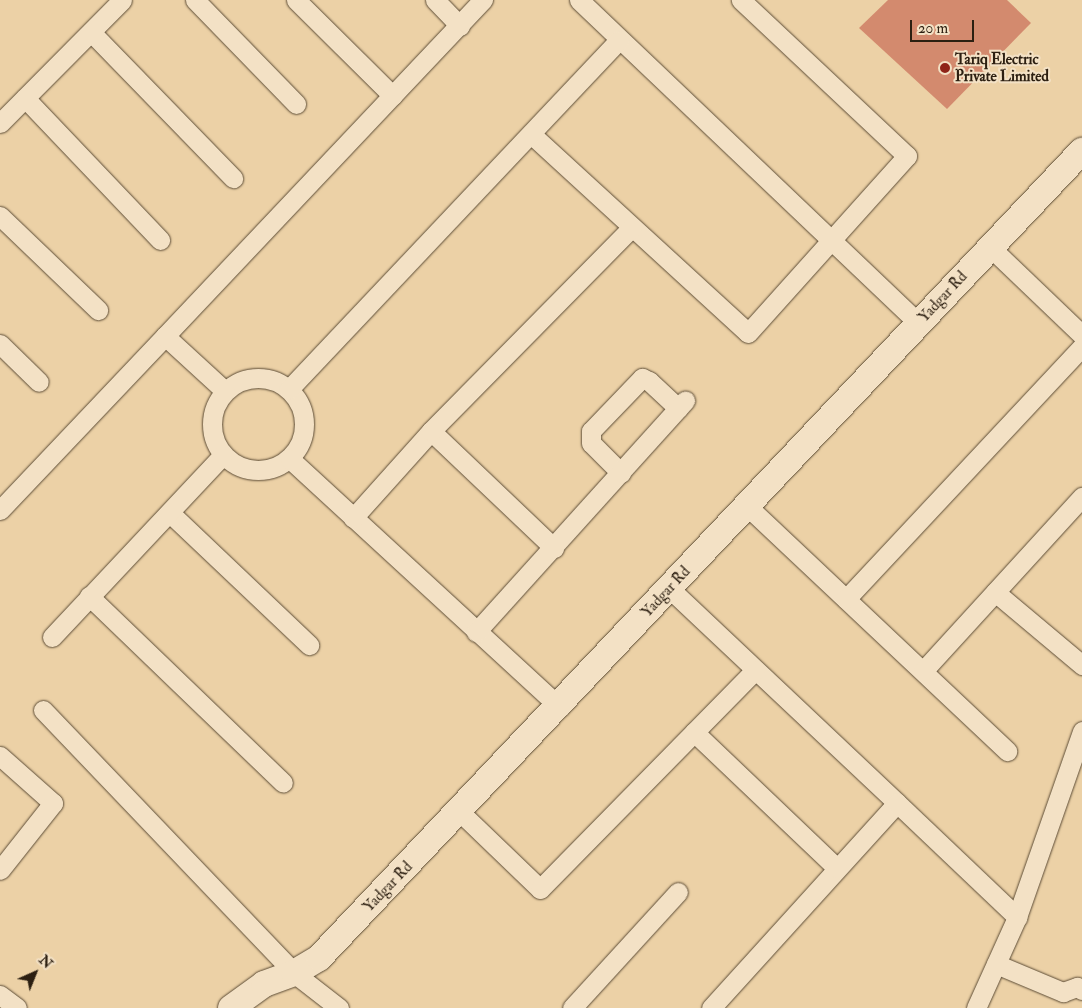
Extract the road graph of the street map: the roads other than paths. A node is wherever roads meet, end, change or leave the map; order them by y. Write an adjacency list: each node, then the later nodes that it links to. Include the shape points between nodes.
1 (122, 0): 9 (street)
2 (195, 0): 13 (street)
3 (296, 0): 11 (street)
4 (435, 0): 8 (street)
5 (483, 0): 8 (street)
6 (579, 0): 10 (street)
7 (741, 0): 21 (street, via 907,156)
8 (460, 26): 11 (street)
9 (90, 32): 12 (street); 17 (street)
10 (619, 40): 15 (street); 21 (street)
11 (393, 96): 26 (street)
12 (25, 98): 14 (street); 20 (street)
13 (296, 104)
14 (0, 123)
15 (531, 134): 19 (street); 30 (street)
16 (1082, 151): 22 (street, Yadgar Rd)
17 (233, 178)
18 (0, 216): 23 (street)
19 (632, 227): 21 (street, via 748,333); 32 (street)
20 (160, 240)
21 (832, 241): 24 (street)
22 (990, 247): 24 (street, Yadgar Rd); 25 (street)
23 (98, 310)
24 (918, 323): 37 (street, Yadgar Rd)
25 (1082, 335)
26 (165, 336): 31 (street); 38 (street)
27 (0, 344): 29 (street)
28 (1082, 347): 45 (street)
29 (39, 382)
30 (290, 389): 31 (street, via 277,382 250,378); 34 (street, via 299,402 304,424 300,446)
31 (225, 391): 33 (street, via 217,402 212,423 216,443)
32 (431, 431): 40 (street); 41 (street)
33 (223, 455): 34 (street, via 248,470 278,467); 39 (street)
34 (290, 459): 40 (street)
35 (621, 473): 35 (street, via 591,443 591,431 642,378 682,405); 41 (street)
36 (1082, 497): 43 (street)
37 (746, 505): 42 (street, Yadgar Rd); 45 (street)
38 (0, 510)
39 (170, 513): 44 (street); 48 (street)
40 (353, 518): 46 (street)
41 (554, 548): 46 (street)
42 (669, 588): 50 (street); 52 (street, Yadgar Rd)
43 (995, 592): 49 (street); 51 (street)
44 (89, 596): 47 (street); 58 (street)
45 (846, 599): 51 (street)
46 (476, 632): 52 (street)
47 (52, 637)
48 (309, 645)
49 (1082, 665)
50 (755, 670): 55 (street); 59 (street)
51 (922, 671): 56 (street)
52 (560, 707): 60 (street, Yadgar Rd)
53 (43, 710): 66 (street)
54 (1082, 731): 64 (street)
55 (694, 732): 60 (street, via 540,889); 61 (street)
56 (1007, 751)
57 (0, 756): 62 (street, via 53,803)
58 (283, 782)
59 (897, 803): 61 (street); 64 (street)
60 (460, 812): 66 (street, Yadgar Rd, via 319,958)
61 (837, 868): 73 (street)
62 (0, 870)
63 (678, 892): 72 (street)
64 (1017, 916): 65 (street)
65 (996, 964): 67 (street, via 1063,992 1077,987); 74 (street)
66 (294, 973): 70 (street, Yadgar Rd, via 264,984); 71 (street)
67 (1082, 990)
68 (0, 996): 69 (street)
69 (17, 1008)
70 (232, 1008)
71 (339, 1008)
72 (572, 1008)
73 (711, 1008)
74 (976, 1008)

